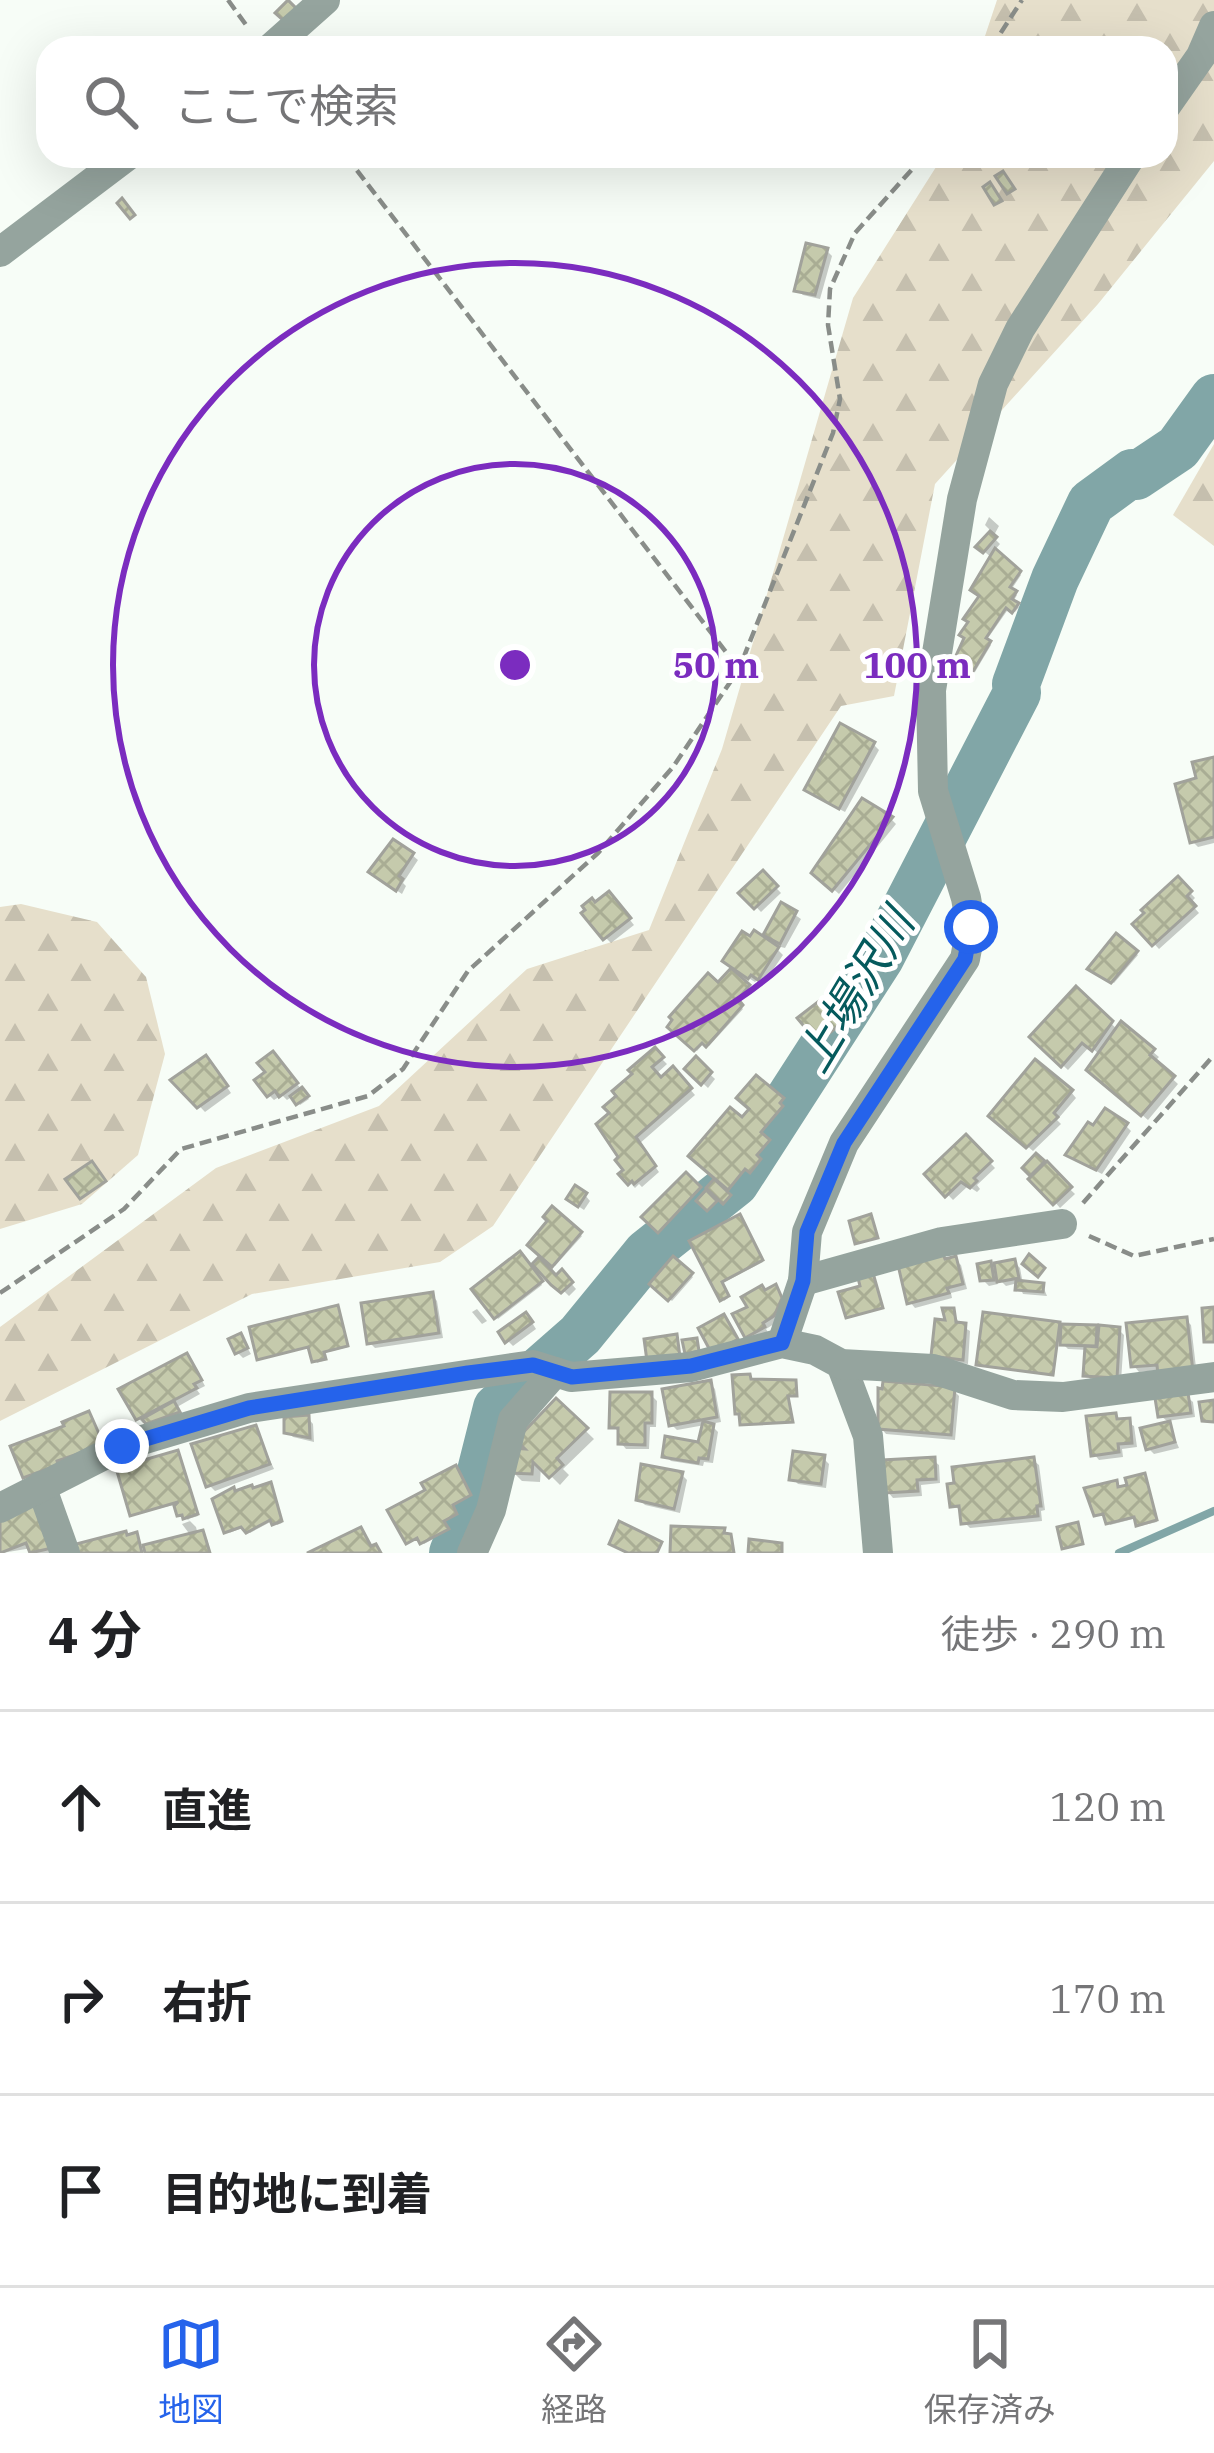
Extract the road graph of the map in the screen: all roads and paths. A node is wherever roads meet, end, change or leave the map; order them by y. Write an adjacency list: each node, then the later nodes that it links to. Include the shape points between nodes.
1 (228, 0): 5 (path)
2 (325, 0): 6 (street)
3 (1022, 0): 7 (path)
4 (1214, 26): 8 (street)
5 (258, 36)
6 (267, 36)
7 (999, 36)
8 (1178, 89)
9 (112, 168): 13 (street)
10 (355, 168): 14 (path)
11 (913, 168): 14 (path, via 855,233 830,289 840,398 832,433)
12 (1124, 168): 18 (street, via 1019,329 980,424 931,690 933,791 966,898 965,959 844,1143 807,1232)
13 (0, 252)
14 (739, 669): 19 (path, via 673,767 598,853 468,971 403,1069 368,1096 181,1149 124,1209)
15 (1214, 1054): 16 (path)
16 (1062, 1224): 17 (path, via 1134,1256); 18 (street, via 941,1242)
17 (1214, 1239)
18 (803, 1281): 20 (street)
19 (0, 1293)
20 (782, 1343): 21 (street); 22 (street, via 691,1366)
21 (841, 1364): 23 (street, via 933,1369 1030,1396); 28 (street, via 868,1436)
22 (555, 1372): 24 (street, via 533,1365 249,1408 122,1446); 27 (street, via 513,1420)
23 (1214, 1377)
24 (41, 1486): 25 (street); 26 (street)
25 (0, 1508)
26 (64, 1553)
27 (472, 1553)
28 (878, 1553)

